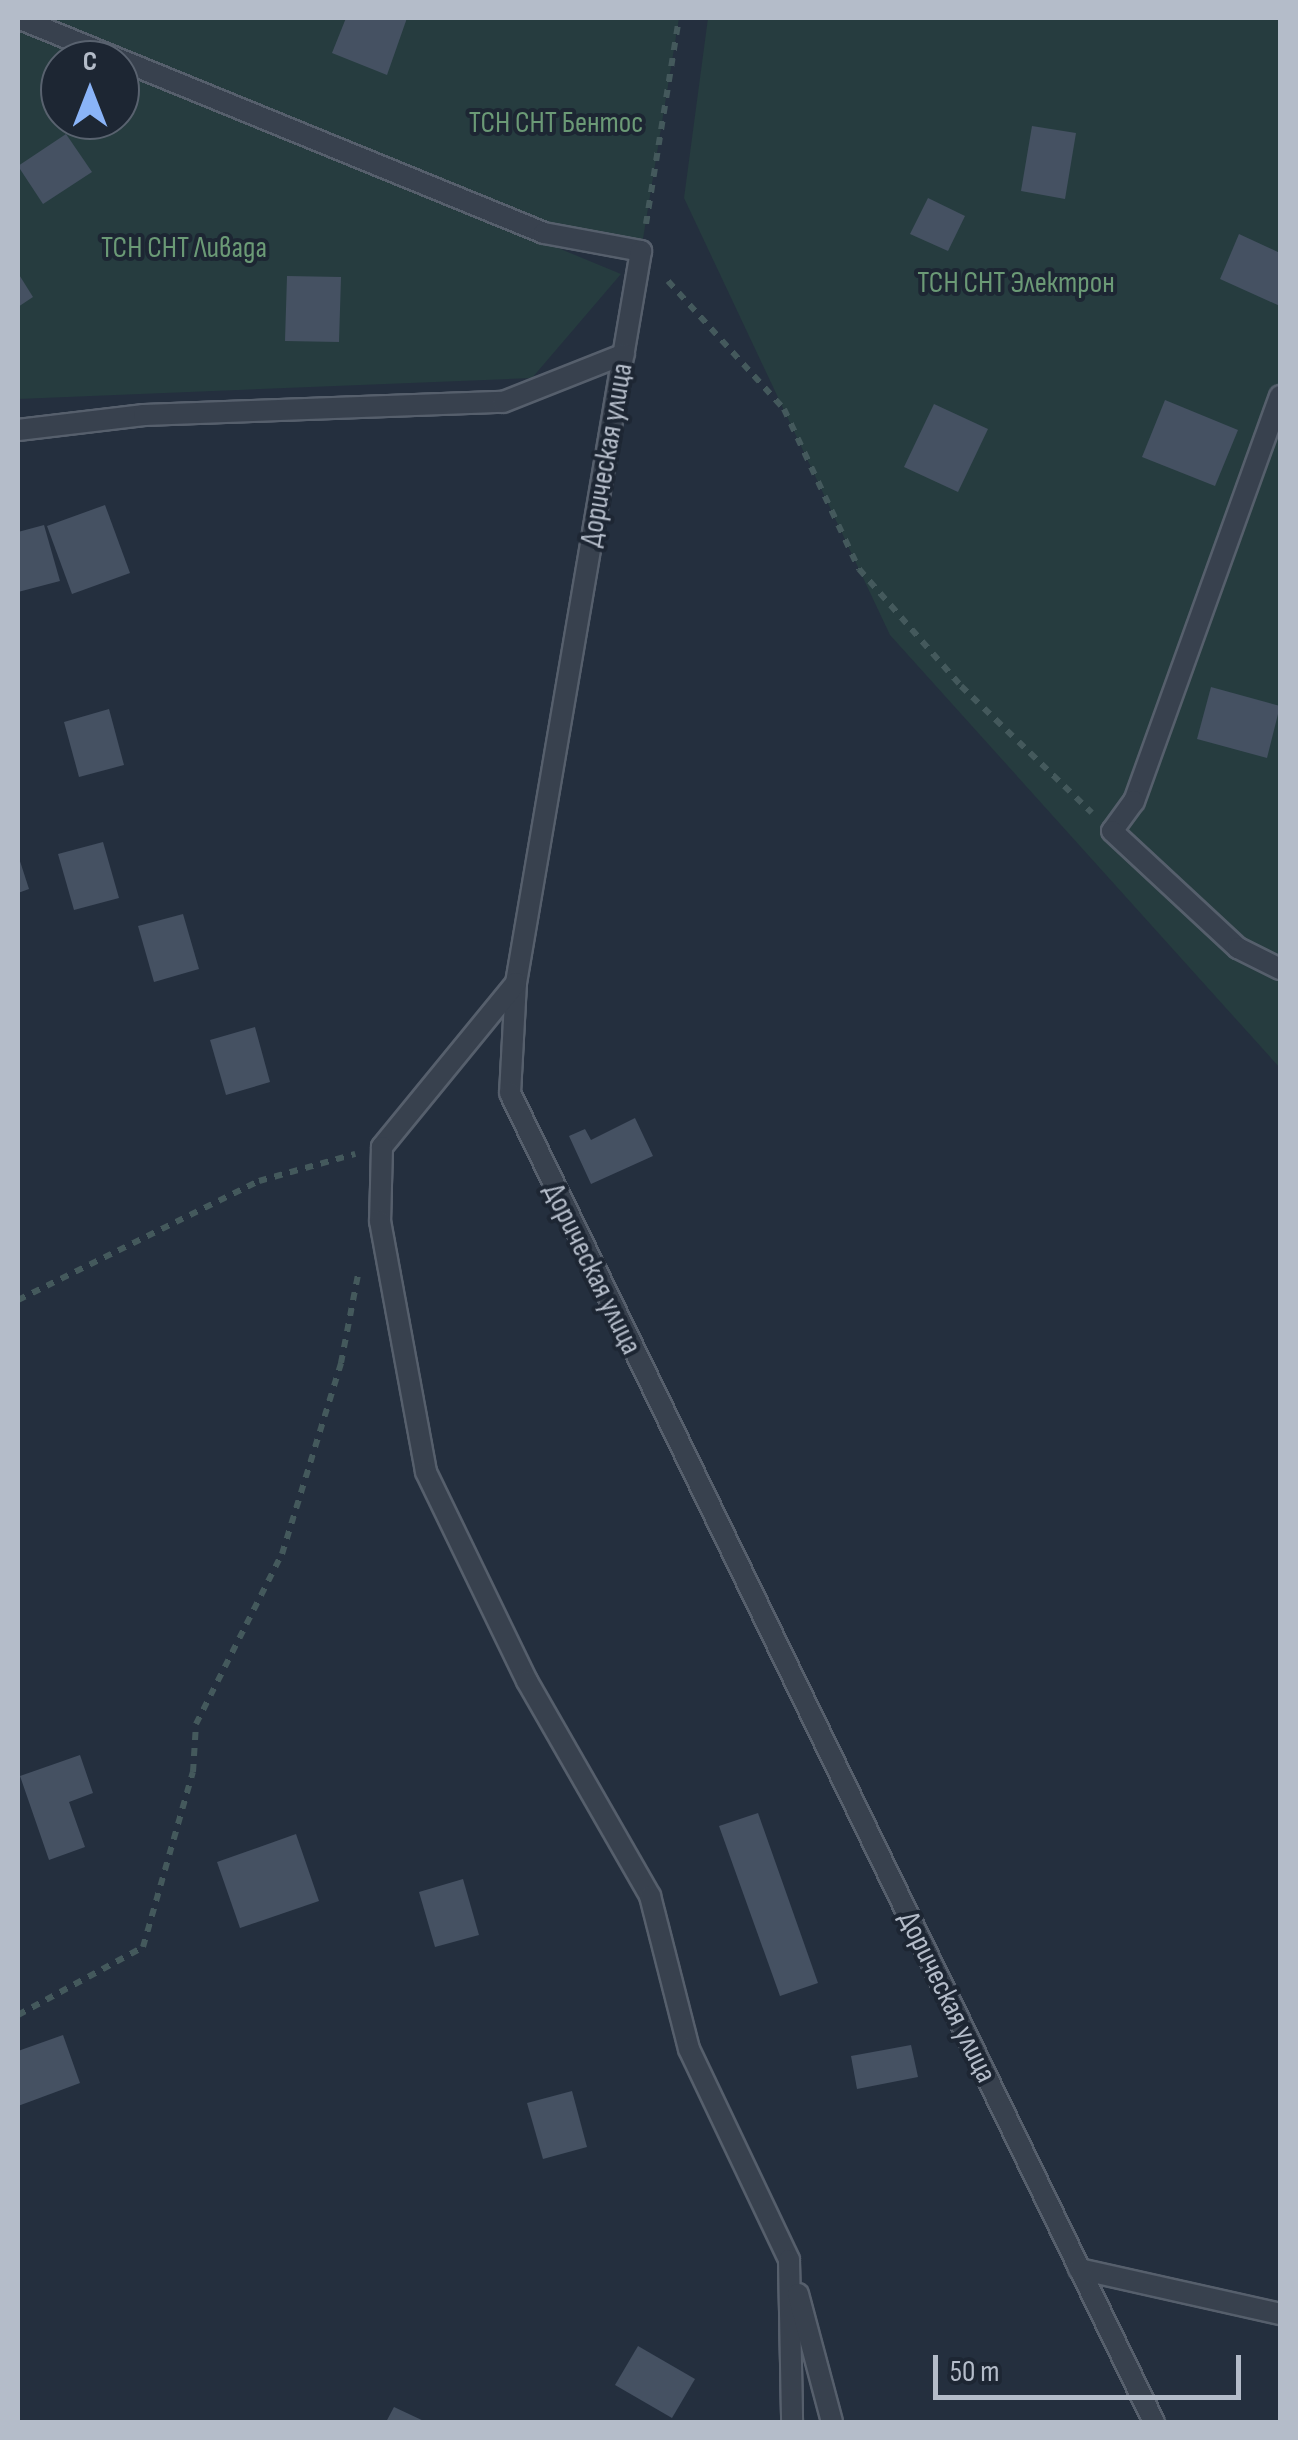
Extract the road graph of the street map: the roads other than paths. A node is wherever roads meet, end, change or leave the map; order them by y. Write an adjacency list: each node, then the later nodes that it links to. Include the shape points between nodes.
1 (18, 18): 2 (lane, Дорическая улица, via 544,233 642,251)
2 (624, 354): 4 (lane, via 503,402 144,415); 6 (lane, Дорическая улица)
3 (1280, 396): 5 (lane, via 1134,800 1112,831 1238,948)
4 (18, 430)
5 (1280, 969)
6 (516, 983): 7 (lane, via 382,1147 380,1220 426,1472 527,1681 650,1896 689,2049); 8 (lane, Дорическая улица, via 510,1092 530,1142)
7 (789, 2260): 10 (lane); 11 (lane)
8 (1079, 2269): 9 (lane); 12 (lane, Дорическая улица)
9 (1280, 2314)
10 (792, 2422)
11 (832, 2422)
12 (1154, 2422)

